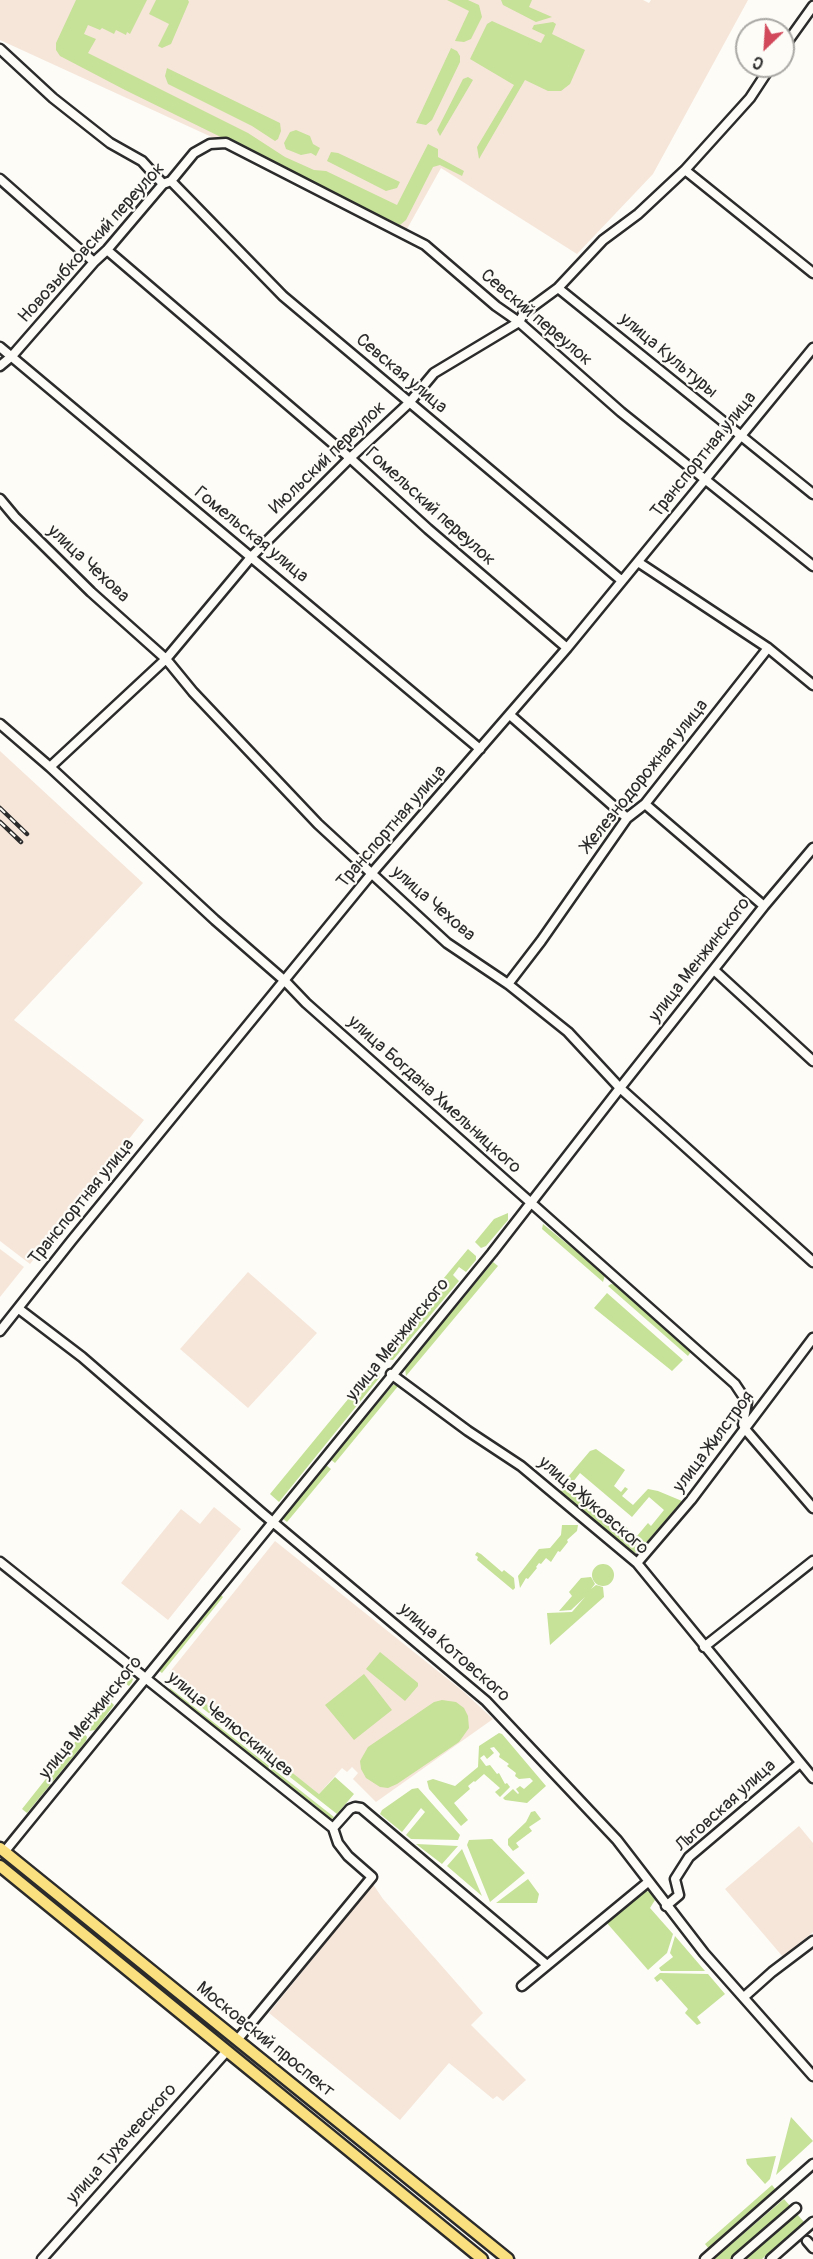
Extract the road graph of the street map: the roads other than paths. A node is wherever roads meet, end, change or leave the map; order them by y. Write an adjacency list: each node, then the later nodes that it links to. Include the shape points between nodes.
1 (813, 6): 2 (street)
2 (795, 31)
3 (0, 50): 8 (street, Севская улица, via 53,98)
4 (763, 78): 6 (street, Июльский переулок)
5 (210, 144): 8 (street, Новозыбковский переулок, via 194,153); 13 (street, Севский переулок, via 226,143 425,245)
6 (685, 170): 11 (street); 12 (street, Июльский переулок, via 603,240)
7 (0, 179): 10 (street)
8 (167, 183): 9 (street, Новозыбковский переулок); 18 (street, Севская улица, via 283,296)
9 (107, 250): 10 (street, Новозыбковский переулок); 20 (street, Гомельский переулок)
10 (94, 262): 16 (street, Новозыбковский переулок)
11 (813, 273)
12 (558, 288): 13 (street, Июльский переулок, via 524,313); 19 (street, улица Культуры)
13 (519, 322): 18 (street, Июльский переулок, via 434,373); 21 (street, Севский переулок)
14 (0, 346): 16 (street, Гомельская улица)
15 (813, 348): 19 (street, Транспортная улица)
16 (12, 356): 17 (street, Новозыбковский переулок); 24 (street, Гомельская улица)
17 (0, 366)
18 (409, 403): 20 (street, Июльский переулок); 27 (street, Севская улица)
19 (740, 437): 21 (street, Транспортная улица); 22 (street, улица Культуры)
20 (350, 458): 24 (street, Июльский переулок); 28 (street, Гомельский переулок)
21 (704, 480): 25 (street, Транспортная улица); 26 (street, Севский переулок)
22 (813, 494)
23 (0, 498): 30 (street, улица Чехова, via 91,592)
24 (252, 556): 30 (street, Июльский переулок); 34 (street, Гомельская улица)
25 (638, 562): 27 (street, Транспортная улица); 29 (street)
26 (813, 566)
27 (621, 580): 28 (street, Транспортная улица)
28 (567, 648): 32 (street, Транспортная улица)
29 (768, 648): 31 (street); 36 (street, Железнодорожная улица)
30 (166, 659): 35 (street, Июльский переулок); 39 (street, улица Чехова, via 318,824)
31 (813, 685)
32 (510, 716): 34 (street, Транспортная улица); 37 (street)
33 (0, 724): 35 (street, улица Богдана Хмельницкого)
34 (480, 749): 39 (street, Транспортная улица)
35 (50, 767): 42 (street, улица Богдана Хмельницкого)
36 (645, 804): 37 (street, Железнодорожная улица); 40 (street)
37 (627, 818): 43 (street, Железнодорожная улица)
38 (813, 848): 40 (street, улица Менжинского)
39 (372, 873): 42 (street, Транспортная улица); 43 (street, улица Чехова, via 447,943)
40 (764, 906): 41 (street, улица Менжинского)
41 (714, 970): 44 (street); 45 (street, улица Менжинского)
42 (285, 981): 46 (street, улица Богдана Хмельницкого); 48 (street, Транспортная улица)
43 (508, 984): 45 (street, улица Чехова, via 568,1032)
44 (813, 1061)
45 (620, 1088): 46 (street, улица Менжинского); 47 (street, улица Чехова)
46 (530, 1203): 51 (street, улица Менжинского); 52 (street, улица Богдана Хмельницкого, via 735,1384 747,1402)
47 (813, 1262)
48 (19, 1309): 49 (street, Транспортная улица); 54 (street, улица Котовского, via 81,1357)
49 (0, 1331)
50 (813, 1338): 52 (street, улица Жилстроя)
51 (391, 1374): 54 (street, улица Менжинского); 57 (street, улица Жуковского, via 521,1466)
52 (745, 1429): 53 (street); 57 (street, улица Жилстроя)
53 (813, 1508)
54 (272, 1521): 59 (street, улица Менжинского); 65 (street, улица Котовского, via 486,1701 616,1840)
55 (0, 1562): 59 (street, улица Челюскинцев)
56 (813, 1562): 58 (street)
57 (637, 1563): 58 (street, улица Жуковского)
58 (704, 1647): 60 (street, улица Жуковского)
59 (145, 1678): 62 (street, улица Челюскинцев); 63 (street, улица Менжинского)
60 (800, 1762): 61 (street, улица Жуковского); 66 (street, Льговская улица, via 689,1857 675,1879 679,1895)
61 (813, 1778)
62 (333, 1828): 68 (street, via 350,1809 361,1808); 71 (street, улица Челюскинцев, via 348,1857 372,1877)
63 (2, 1852): 71 (main road, Московский проспект)
64 (0, 1866): 72 (main road, Московский проспект)
65 (648, 1882): 66 (street, улица Котовского); 68 (street)
66 (666, 1906): 70 (street, улица Котовского)
67 (813, 1941): 70 (street)
68 (548, 1965): 69 (street)
69 (522, 1986)
70 (744, 1997): 73 (street, улица Котовского)
71 (237, 2038): 72 (main road); 79 (main road, Московский проспект)
72 (226, 2052): 77 (street, улица Тухачевского); 78 (main road, Московский проспект)
73 (813, 2076)
74 (813, 2164): 80 (street)
75 (796, 2208): 81 (street)
76 (813, 2222): 82 (street)
77 (42, 2259)
78 (482, 2259)
79 (508, 2259)
80 (705, 2259)
81 (737, 2259)
82 (771, 2259)

